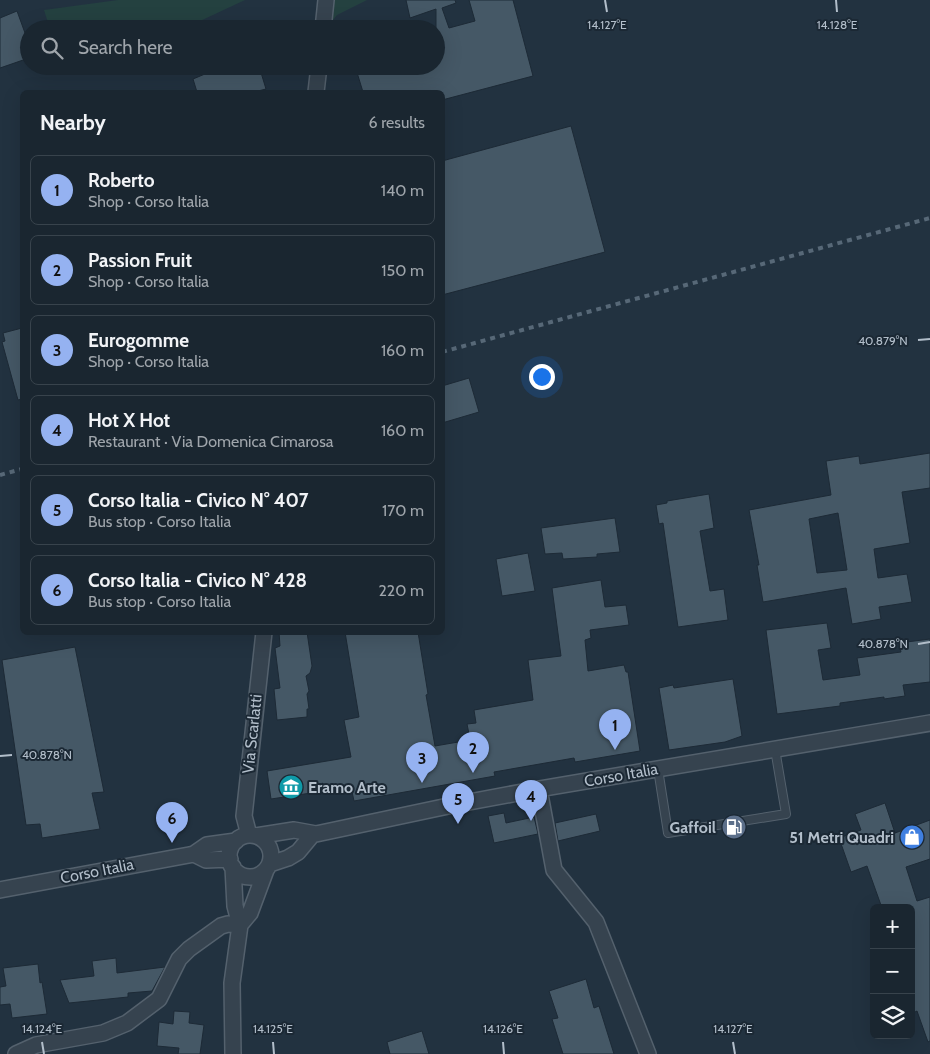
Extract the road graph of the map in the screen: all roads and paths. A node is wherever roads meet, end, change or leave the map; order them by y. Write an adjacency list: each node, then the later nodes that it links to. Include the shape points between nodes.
1 (326, 0): 2 (street)
2 (324, 20)
3 (318, 75): 4 (street)
4 (316, 90)
5 (264, 635): 11 (street, Via Scarlatti, via 244,816)
6 (930, 723): 7 (street, Corso Italia)
7 (775, 749): 8 (street, Corso Italia); 8 (lane, via 786,814 668,833)
8 (658, 769): 9 (street, Corso Italia)
9 (539, 789): 10 (street, Corso Italia); 20 (street, via 554,870 596,922)
10 (313, 834): 11 (street, Corso Italia, via 294,830); 14 (street, via 298,852)
11 (247, 837): 12 (street, Corso Italia, via 207,845); 13 (street, via 230,852); 14 (street, via 267,844 270,850)
12 (194, 854): 13 (street, Corso Italia, via 206,860); 15 (street, Corso Italia)
13 (231, 863): 14 (street, via 242,875 249,877); 16 (street)
14 (268, 867): 16 (street, via 250,913)
15 (0, 890)
16 (240, 924): 17 (street, via 221,926 189,949 179,959 160,999 127,1023); 19 (street, via 232,983)
17 (55, 1048): 18 (street, via 36,1045)
18 (16, 1054)
19 (233, 1054)
20 (648, 1054)

